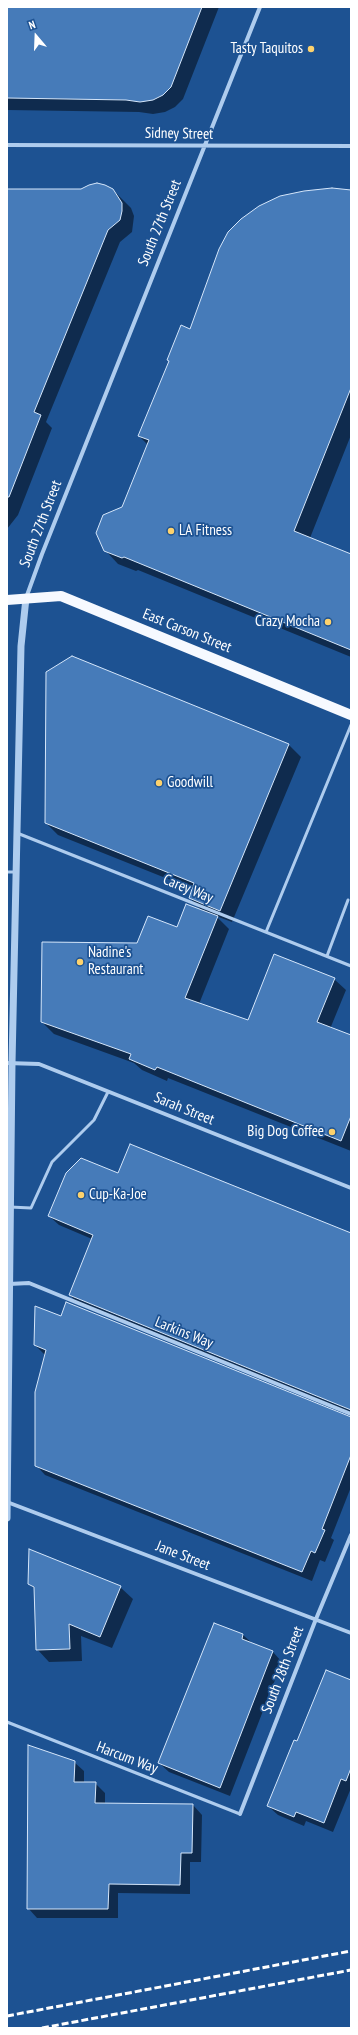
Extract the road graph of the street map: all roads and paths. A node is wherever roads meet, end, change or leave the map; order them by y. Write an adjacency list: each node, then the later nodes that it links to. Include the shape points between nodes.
1 (260, 7): 3 (street, South 27th Street)
2 (7, 145): 3 (street, Sidney Street)
3 (204, 146): 4 (street, Sidney Street); 5 (street, South 27th Street)
4 (351, 146)
5 (26, 598): 6 (main road, East Carson Street); 7 (main road, East Carson Street, via 61,596); 9 (street, South 27th Street, via 21,646)
6 (7, 600)
7 (351, 715)
8 (351, 725): 13 (lane)
9 (17, 833): 11 (street, South 27th Street); 13 (lane, Carey Way)
10 (7, 872): 11 (lane)
11 (16, 872): 16 (street, South 27th Street)
12 (348, 900): 14 (lane)
13 (266, 932): 14 (lane, Carey Way)
14 (327, 956): 15 (lane, Carey Way)
15 (351, 966)
16 (10, 1063): 17 (street, Sarah Street, via 38,1064); 19 (street, South 27th Street)
17 (108, 1092): 18 (street, Sarah Street); 19 (lane, via 94,1120 52,1162 30,1208)
18 (351, 1188)
19 (10, 1207): 20 (street, South 27th Street)
20 (8, 1285): 21 (street, Larkins Way, via 29,1284); 22 (street, South 27th Street)
21 (351, 1414)
22 (7, 1502): 23 (street, South 27th Street); 25 (street, Jane Street)
23 (7, 1518)
24 (351, 1535): 25 (street, South 28th Street)
25 (316, 1619): 26 (street, Jane Street); 28 (street, South 28th Street)
26 (351, 1633)
27 (7, 1722): 28 (lane, Harcum Way)
28 (240, 1814)

